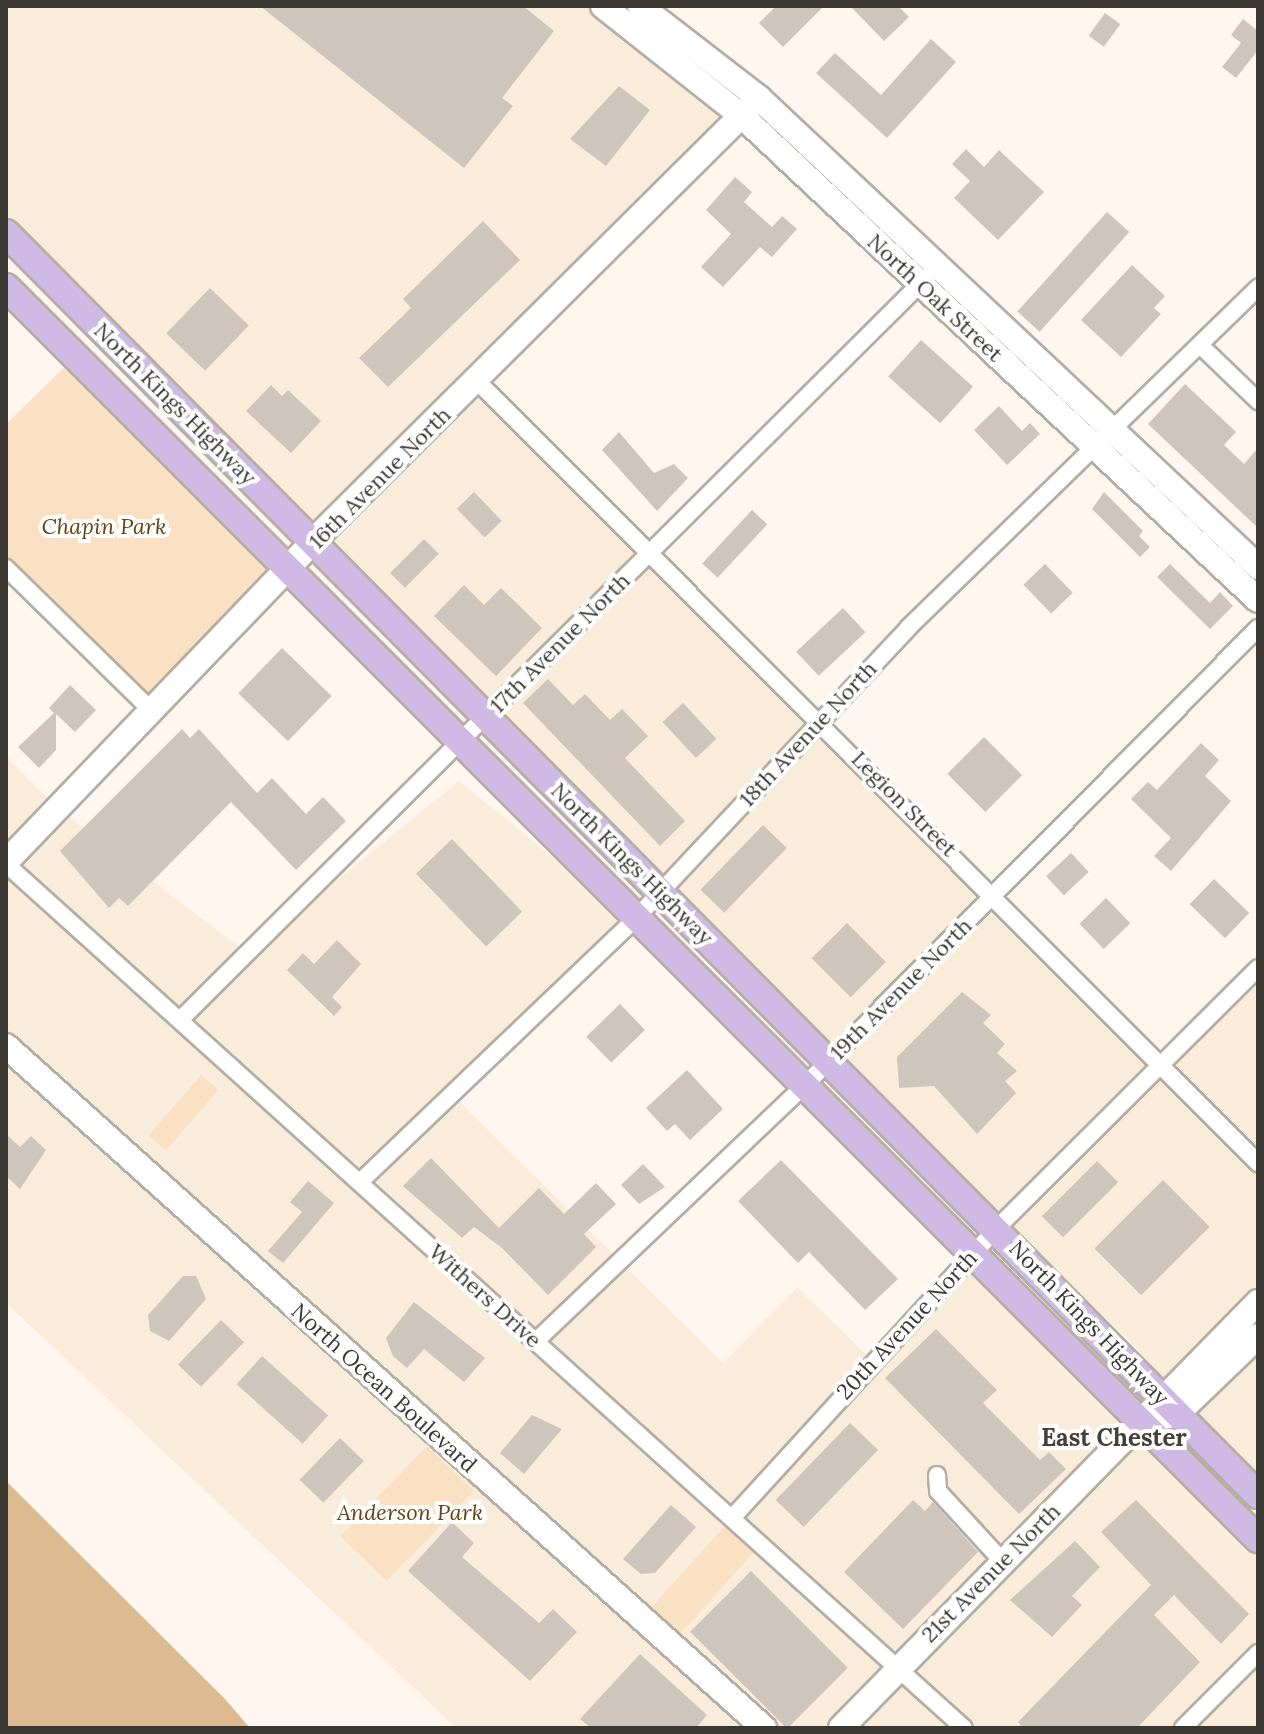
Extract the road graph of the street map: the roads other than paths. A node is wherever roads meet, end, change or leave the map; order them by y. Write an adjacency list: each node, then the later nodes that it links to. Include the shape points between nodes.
1 (603, 6): 4 (main road, North Oak Street)
2 (640, 6): 3 (main road, North Oak Street)
3 (759, 98): 4 (main road, 16th Avenue North); 6 (main road, North Oak Street)
4 (742, 116): 6 (main road, North Oak Street); 10 (main road, 16th Avenue North)
5 (6, 233): 13 (main road, North Kings Highway)
6 (928, 276): 12 (main road, North Oak Street); 14 (street, 17th Avenue North)
7 (6, 287): 17 (main road, North Kings Highway)
8 (1258, 288): 9 (street, 18th Avenue North)
9 (1200, 345): 11 (street); 12 (street, 18th Avenue North)
10 (478, 382): 13 (main road, 16th Avenue North); 14 (street, Legion Street)
11 (1258, 401)
12 (1103, 438): 15 (main road, North Oak Street); 18 (main road, North Oak Street); 22 (street, 18th Avenue North)
13 (312, 543): 17 (main road, 16th Avenue North); 21 (main road, North Kings Highway)
14 (650, 551): 21 (street, 17th Avenue North); 22 (street, Legion Street)
15 (1258, 567)
16 (6, 568): 20 (street)
17 (288, 571): 20 (main road, 16th Avenue North); 23 (main road, North Kings Highway)
18 (1258, 600)
19 (1258, 628): 26 (street, 19th Avenue North)
20 (153, 712): 24 (main road, 16th Avenue North)
21 (485, 718): 23 (street, 17th Avenue North); 25 (main road, North Kings Highway)
22 (821, 721): 25 (street, 18th Avenue North); 26 (street, Legion Street)
23 (466, 740): 27 (main road, North Kings Highway); 29 (street, 17th Avenue North)
24 (6, 863): 29 (street, Withers Drive)
25 (658, 891): 27 (street, 18th Avenue North); 31 (main road, North Kings Highway)
26 (995, 897): 31 (street, 19th Avenue North); 32 (street, Legion Street)
27 (638, 916): 33 (main road, North Kings Highway); 35 (street, 18th Avenue North)
28 (1258, 968): 32 (street, 20th Avenue North)
29 (182, 1018): 35 (street, Withers Drive)
30 (6, 1046): 50 (main road, North Ocean Boulevard)
31 (830, 1060): 33 (street, 19th Avenue North); 36 (main road, North Kings Highway)
32 (1158, 1065): 34 (street, Legion Street); 36 (street, 20th Avenue North)
33 (804, 1086): 37 (main road, North Kings Highway); 40 (street, 19th Avenue North)
34 (1258, 1163)
35 (360, 1182): 40 (street, Withers Drive)
36 (997, 1228): 37 (street, 20th Avenue North); 41 (main road, North Kings Highway)
37 (972, 1256): 42 (main road, North Kings Highway); 45 (street, 20th Avenue North)
38 (1258, 1302): 41 (main road, 21st Avenue North)
39 (1258, 1336): 41 (main road, 21st Avenue North)
40 (536, 1341): 45 (street, Withers Drive)
41 (1169, 1406): 42 (main road, 21st Avenue North); 44 (main road, North Kings Highway)
42 (1145, 1422): 46 (main road, North Kings Highway); 47 (main road, 21st Avenue North)
43 (937, 1475): 47 (street, via 938,1491)
44 (1258, 1495)
45 (732, 1518): 49 (street, Withers Drive)
46 (1258, 1539)
47 (1003, 1562): 49 (main road, 21st Avenue North)
48 (1258, 1653): 53 (street)
49 (898, 1667): 51 (main road, 21st Avenue North); 52 (street, Withers Drive)
50 (764, 1728)
51 (841, 1728)
52 (964, 1728)
53 (1183, 1728)

